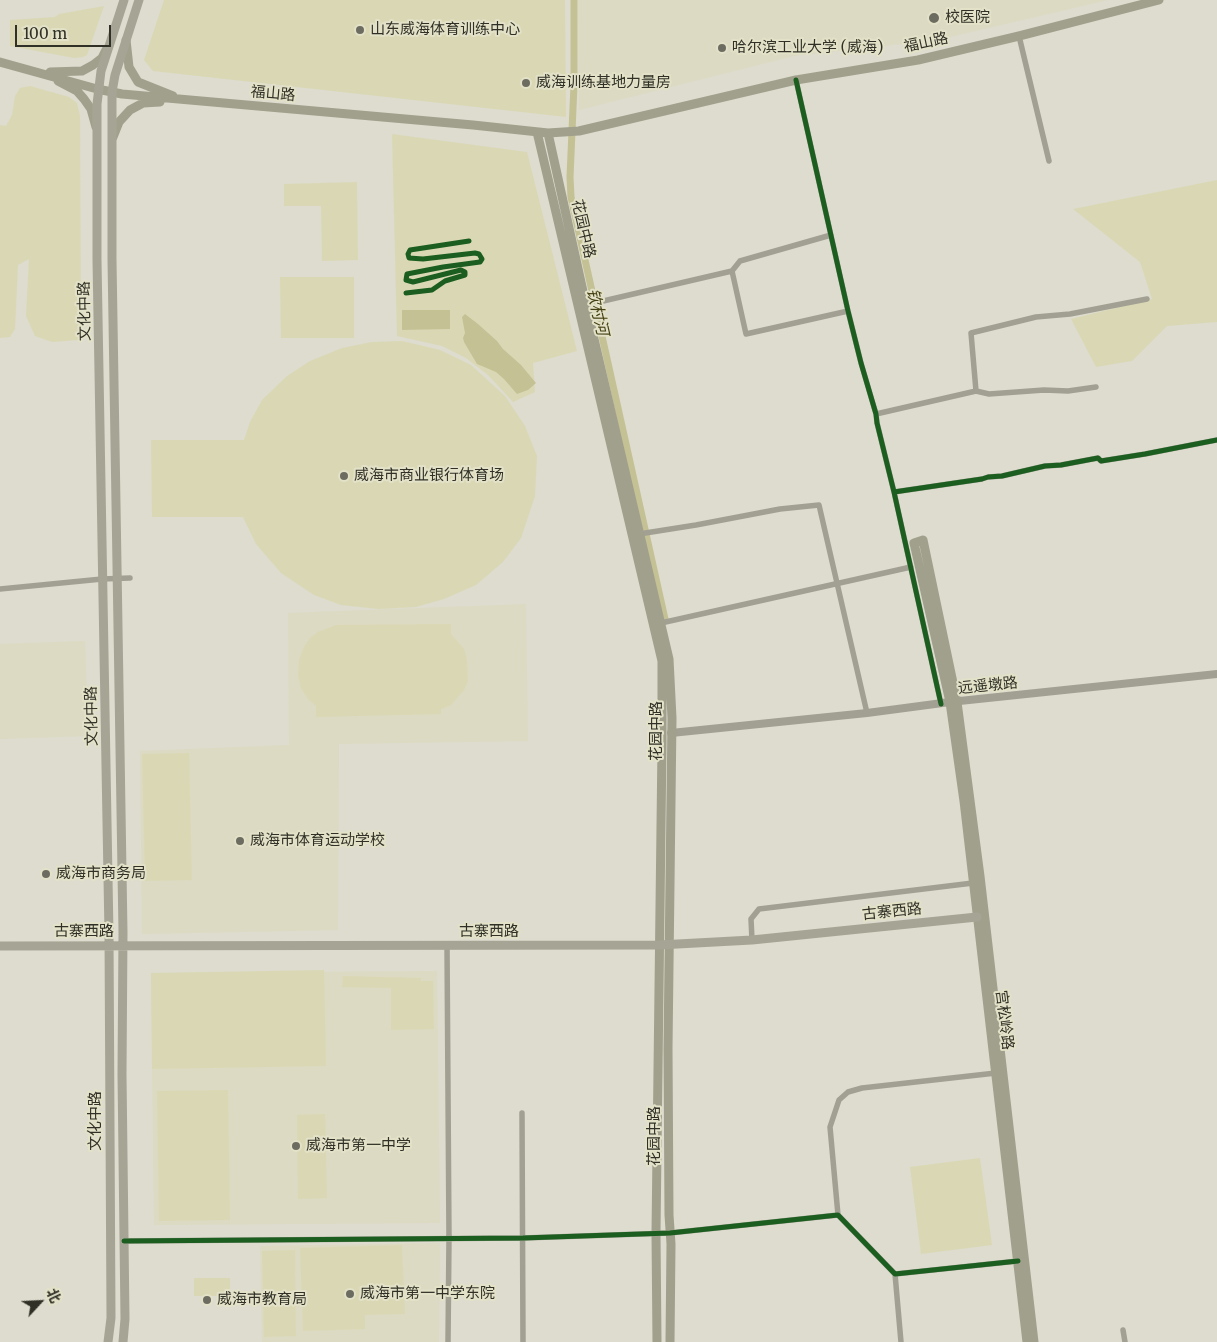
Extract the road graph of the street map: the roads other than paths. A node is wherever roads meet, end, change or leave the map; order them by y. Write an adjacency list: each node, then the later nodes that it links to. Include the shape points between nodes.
1 (124, 0): 4 (main road, 文化中路)
2 (139, 0): 6 (main road, 文化中路)
3 (1159, 0): 5 (main road, 福山路)
4 (112, 36): 8 (main road, via 102,58 82,71); 10 (main road, 文化中路)
5 (1019, 36): 9 (main road, 福山路, via 918,60); 17 (street)
6 (126, 38): 11 (main road, 文化中路); 12 (main road, via 129,67 138,82)
7 (0, 62): 8 (main road, 福山路)
8 (43, 73): 10 (main road, 福山路); 13 (main road, via 77,91 91,109)
9 (796, 80): 15 (main road, 福山路, via 579,131); 18 (street)
10 (97, 89): 11 (main road, 福山路); 13 (main road, 文化中路)
11 (112, 92): 12 (main road, 福山路); 16 (main road, 文化中路)
12 (185, 100): 14 (main road, 福山路); 16 (main road, via 143,103 124,116)
13 (97, 130): 32 (main road, 文化中路)
14 (537, 132): 15 (main road, 福山路); 46 (main road, via 662,661)
15 (548, 133): 21 (main road, 花园中路)
16 (113, 137): 30 (main road, 文化中路)
17 (1049, 161)
18 (831, 235): 19 (street, via 740,261); 22 (street)
19 (732, 271): 21 (street); 22 (street, via 746,334)
20 (1147, 299): 24 (street, via 1036,317 971,333)
21 (588, 305): 28 (main road, 花园中路)
22 (848, 311): 25 (street)
23 (1096, 387): 24 (street, via 989,394)
24 (976, 391): 25 (street)
25 (876, 414): 27 (street)
26 (1217, 440): 27 (street)
27 (894, 492): 29 (street)
28 (641, 534): 33 (street, via 820,505); 35 (main road, 花园中路)
29 (911, 567): 33 (street); 37 (street)
30 (117, 578): 31 (street); 32 (street); 48 (main road, 文化中路)
31 (130, 578)
32 (102, 579): 34 (street); 44 (main road, 文化中路)
33 (836, 585): 35 (street); 38 (street)
34 (0, 589)
35 (661, 624): 39 (main road, 花园中路, via 669,659)
36 (1217, 674): 37 (street, 远遥墩路)
37 (949, 703): 37 (main road, via 923,540 914,543); 38 (street, 远遥墩路); 40 (main road, 宫松岭路); 68 (main road, via 980,876)
38 (867, 713): 39 (street, 远遥墩路)
39 (671, 732): 43 (main road, 花园中路)
40 (973, 883): 41 (main road, 宫松岭路); 42 (street, via 760,909 751,919)
41 (977, 917): 42 (main road, 古寨西路); 49 (main road, 宫松岭路)
42 (752, 940): 43 (main road, 古寨西路)
43 (670, 944): 46 (main road, 古寨西路); 52 (main road, 花园中路)
44 (109, 945): 47 (main road, 古寨西路); 48 (main road, 古寨西路); 60 (main road, 文化中路, via 111,1318)
45 (447, 945): 46 (main road, 古寨西路); 48 (main road, 古寨西路); 54 (street)
46 (659, 945): 53 (main road)
47 (0, 946)
48 (123, 946): 56 (main road, 文化中路)
49 (996, 1073): 51 (street, via 862,1088 848,1092 839,1100 830,1127); 57 (main road, 宫松岭路)
50 (522, 1113): 55 (street)
51 (838, 1215): 52 (street); 58 (street)
52 (670, 1233): 53 (street); 65 (main road, 花园中路)
53 (656, 1234): 55 (street); 64 (main road)
54 (449, 1238): 55 (street); 56 (street); 62 (street)
55 (523, 1238): 63 (street)
56 (124, 1241): 61 (main road, 文化中路, via 125,1319)
57 (1018, 1260): 58 (street); 67 (main road, 宫松岭路)
58 (895, 1274): 66 (street)
59 (1124, 1330): 69 (street)
60 (108, 1342)
61 (122, 1342)
62 (448, 1342)
63 (523, 1342)
64 (657, 1342)
65 (670, 1342)
66 (901, 1342)
67 (1027, 1342)
68 (1034, 1342)
69 (1125, 1342)

